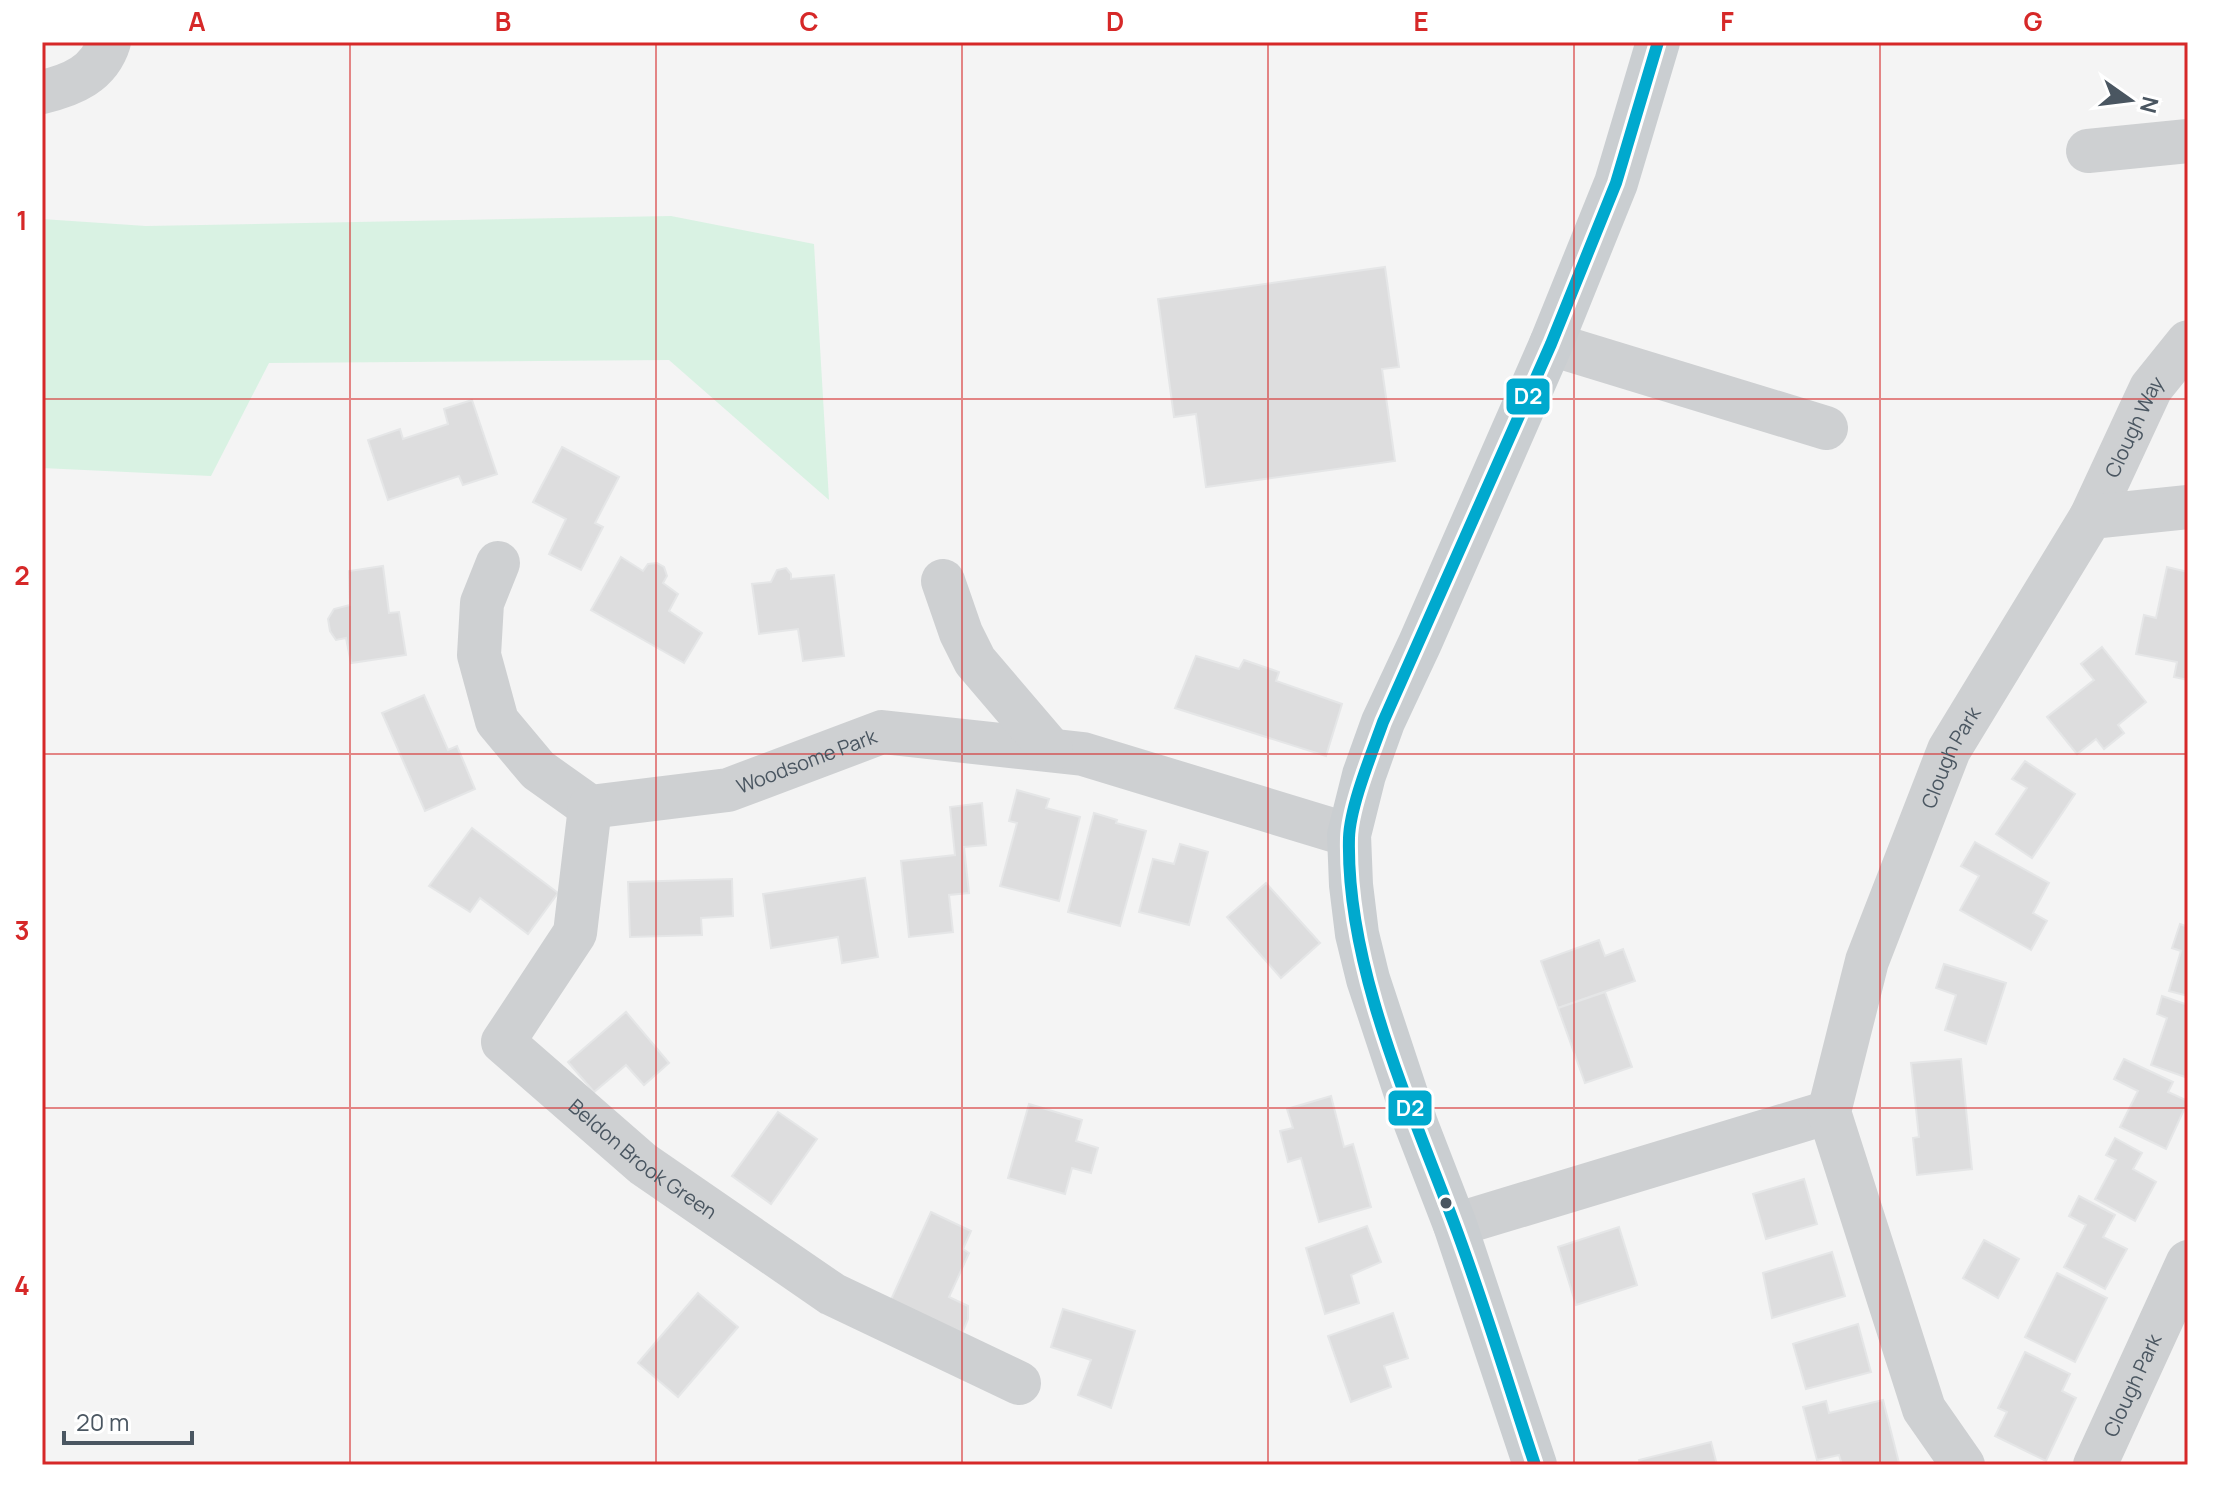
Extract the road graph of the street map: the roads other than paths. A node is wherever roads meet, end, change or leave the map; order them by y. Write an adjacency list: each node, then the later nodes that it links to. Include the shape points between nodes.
1 (109, 42): 3 (street, via 104,57 72,85)
2 (1658, 42): 7 (main road, via 1616,183)
3 (42, 92)
4 (2188, 141): 5 (street)
5 (2088, 151)
6 (2188, 342): 10 (street, Clough Way, via 2151,388)
7 (1551, 344): 8 (street); 15 (main road, via 1383,722)
8 (1826, 428)
9 (2188, 507): 10 (street)
10 (2091, 517): 16 (street, Clough Park, via 1949,750 1867,961)
11 (498, 563): 14 (street, via 482,603 479,655 497,721 538,770)
12 (943, 581): 13 (street, via 975,661)
13 (1051, 750): 14 (street, Woodsome Park, via 882,732 728,790); 15 (street, Woodsome Park, via 1083,754)
14 (590, 807): 19 (street, Beldon Brook Green, via 575,933 503,1042 643,1164 832,1294)
15 (1349, 835): 17 (main road, via 1357,934 1368,979)
16 (1829, 1112): 17 (street); 21 (street, via 1924,1409)
17 (1455, 1225): 20 (main road)
18 (2188, 1262): 22 (street, Clough Park)
19 (1019, 1383)
20 (1535, 1465)
21 (1963, 1465)
22 (2095, 1465)

